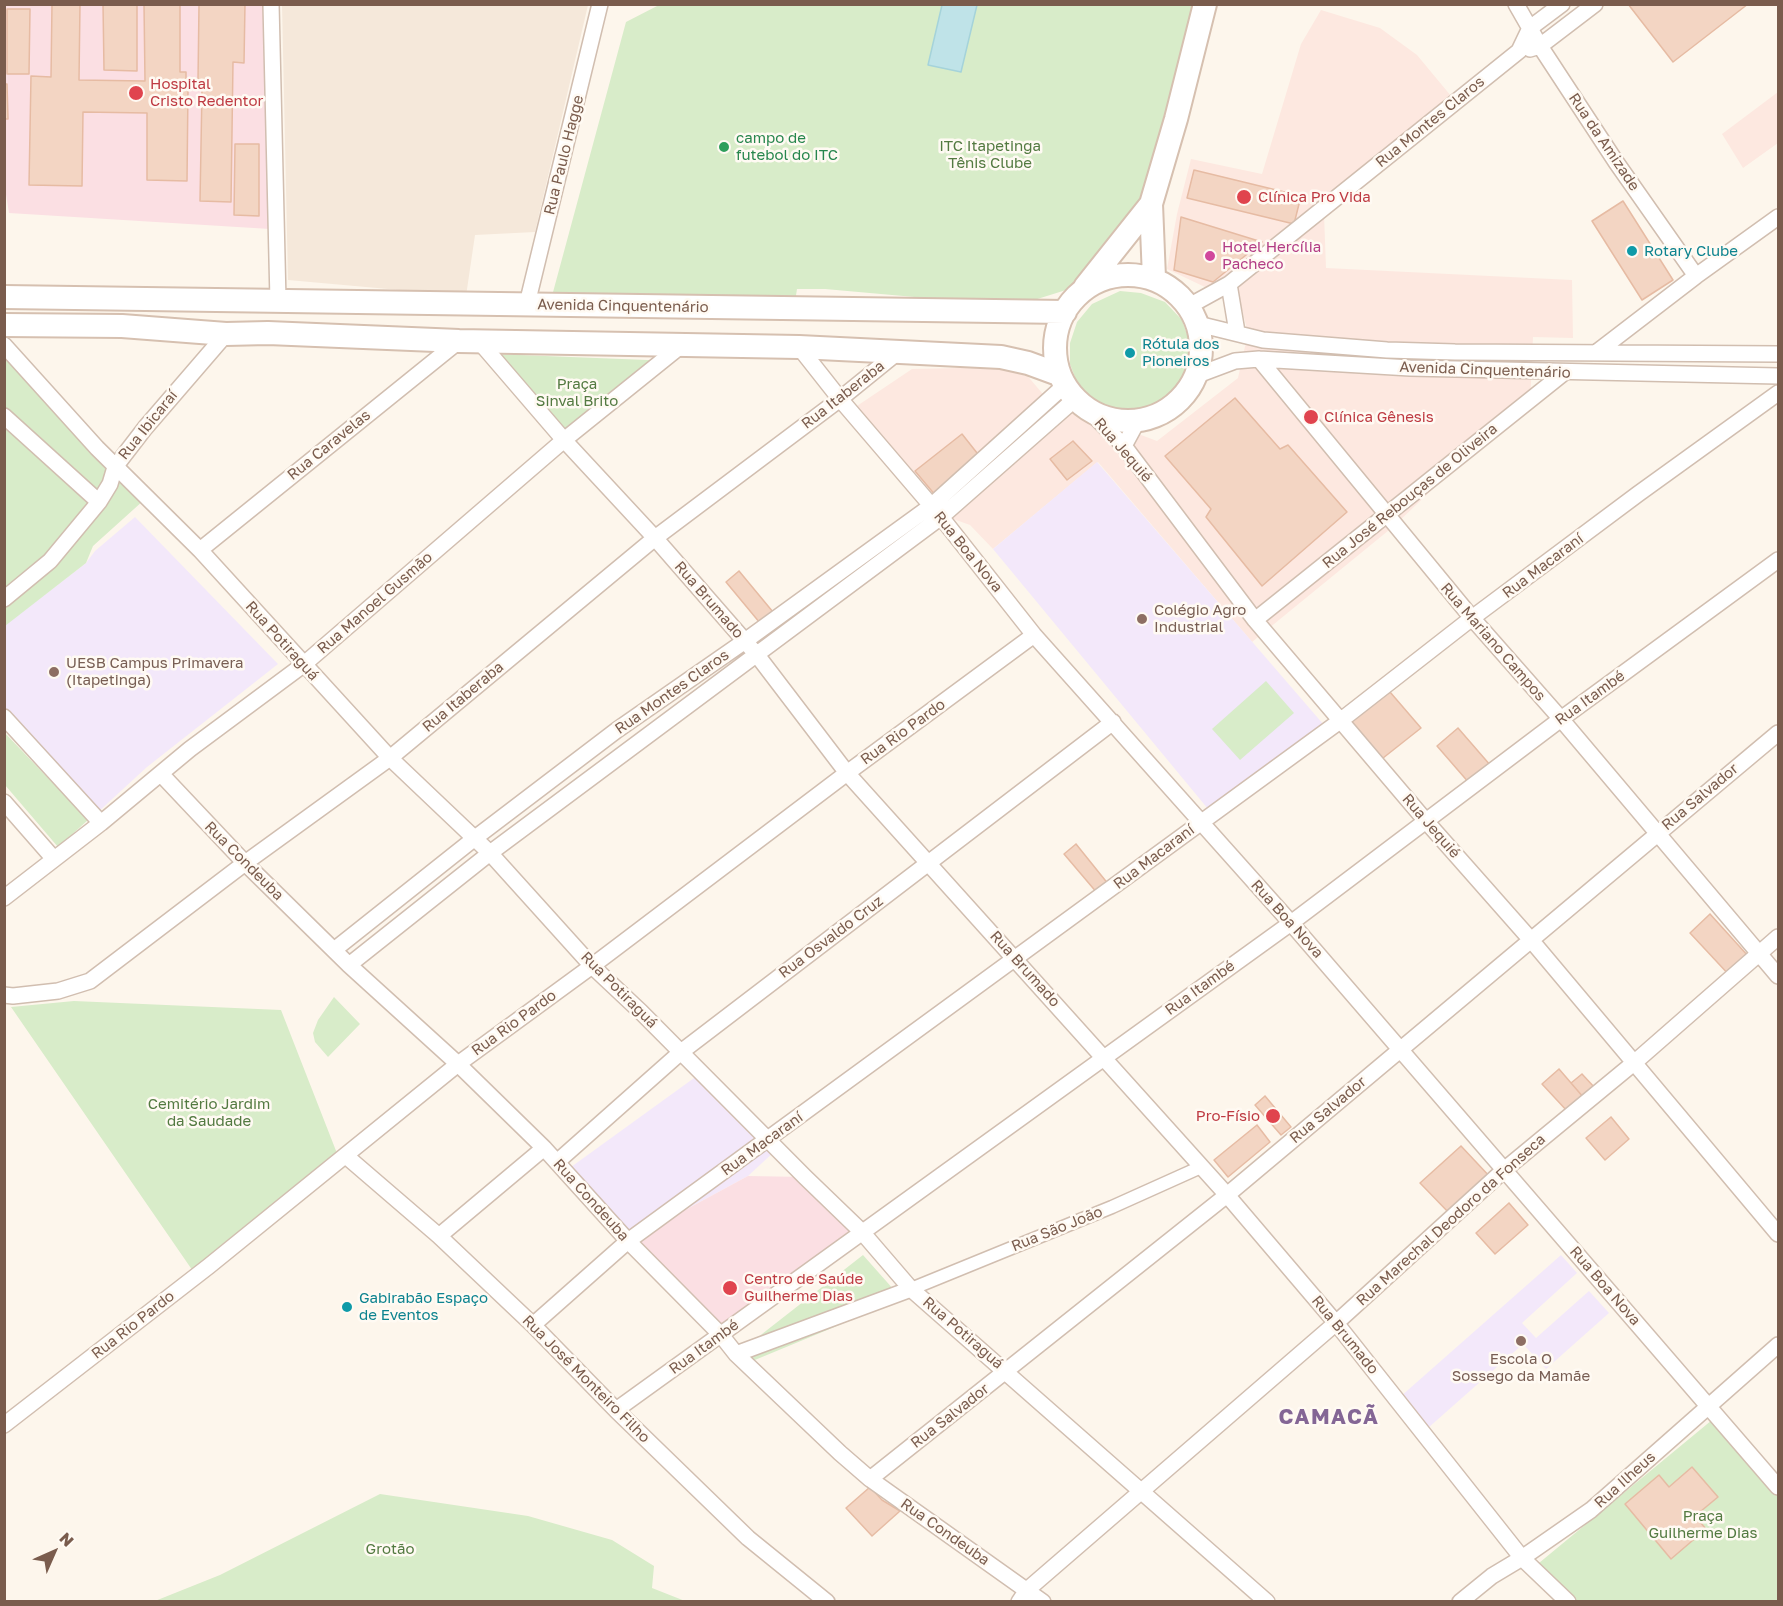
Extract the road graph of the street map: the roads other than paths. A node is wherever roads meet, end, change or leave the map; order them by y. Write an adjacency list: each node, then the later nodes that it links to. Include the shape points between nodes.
1 (272, 4): 18 (street)
2 (600, 4): 19 (street, Rua Paulo Hagge)
3 (1205, 4): 10 (main road)
4 (1516, 4): 7 (street, Rua da Amizade)
5 (1562, 4): 7 (street, Rua Montes Claros)
6 (1595, 4): 8 (street, Rua Montes Claros)
7 (1530, 28): 8 (street, Rua da Amizade); 9 (street, Rua Montes Claros)
8 (1540, 46): 9 (street, Rua Montes Claros); 12 (street, Rua da Amizade)
9 (1519, 51): 14 (street, Rua Montes Claros)
10 (1151, 204): 13 (main road); 15 (main road)
11 (1779, 217): 12 (street)
12 (1696, 276): 30 (street)
13 (1154, 278): 15 (main road, via 1117,276); 21 (main road, via 1170,288)
14 (1229, 284): 21 (street, Rua Montes Claros); 23 (street)
15 (1080, 293): 20 (main road)
16 (4, 297): 17 (main road, Avenida Cinquentenário)
17 (180, 299): 18 (main road, Avenida Cinquentenário); 24 (main road)
18 (278, 301): 19 (main road, Avenida Cinquentenário)
19 (527, 304): 20 (main road, Avenida Cinquentenário)
20 (1065, 312): 36 (main road, via 1054,351)
21 (1194, 315): 23 (street, Avenida Cinquentenário); 34 (main road, via 1201,356)
22 (4, 326): 24 (main road, via 122,326)
23 (1237, 332): 30 (street, Avenida Cinquentenário, via 1293,344 1455,352)
24 (226, 334): 25 (main road); 43 (street, Rua Ibicaraí)
25 (468, 341): 27 (main road); 41 (street, Rua Brumado); 48 (street, Rua Caravelas)
26 (4, 345): 43 (street, Rua Potiraguá)
27 (682, 345): 28 (main road); 41 (street, Rua Manoel Gusmão)
28 (799, 347): 29 (main road); 38 (street, Rua Boa Nova)
29 (898, 352): 36 (main road, via 1000,357 1028,363); 38 (street, Rua Itaberaba)
30 (1597, 352): 31 (street, Avenida Cinquentenário)
31 (1779, 354)
32 (1259, 359): 33 (street, Avenida Cinquentenário); 34 (street, Avenida Cinquentenário, via 1235,361); 46 (street, Rua Mariano Campos)
33 (1565, 372): 35 (street, Avenida Cinquentenário); 46 (street, Rua José Rebouças de Oliveira)
34 (1195, 376): 40 (main road, via 1173,404)
35 (1779, 376)
36 (1072, 393): 40 (main road, via 1113,421); 42 (street, Rua Jequié); 45 (street, Rua Montes Claros)
37 (1779, 393): 51 (street, Rua Macaraní)
38 (840, 399): 45 (street, Rua Boa Nova); 47 (street, Rua Itaberaba)
39 (4, 416): 44 (street)
40 (1137, 422): 42 (street)
41 (564, 440): 47 (street, Rua Brumado); 56 (street, Rua Manoel Gusmão)
42 (1124, 446): 52 (street, Rua Jequié)
43 (115, 467): 44 (street, Rua Ibicaraí); 48 (street, Rua Potiraguá)
44 (99, 502): 50 (street, Rua Ibicaraí, via 50,561)
45 (936, 512): 53 (street, Rua Boa Nova); 54 (street, Rua Montes Claros); 55 (street, Rua Montes Claros)
46 (1386, 516): 51 (street, Rua Mariano Campos); 52 (street, Rua José Rebouças de Oliveira)
47 (654, 538): 54 (street, Rua Brumado); 62 (street, Rua Itaberaba)
48 (200, 550): 56 (street, Rua Potiraguá)
49 (1779, 560): 58 (street, Rua Itambé)
50 (4, 599)
51 (1472, 618): 58 (street, Rua Mariano Campos); 60 (street, Rua Macaraní)
52 (1255, 620): 60 (street, Rua Jequié)
53 (1034, 635): 59 (street, Rua Boa Nova); 63 (street, Rua Rio Pardo)
54 (745, 641): 55 (street, Rua Brumado); 70 (street, Rua Montes Claros, via 617,730)
55 (758, 655): 63 (street, Rua Brumado); 71 (street, Rua Montes Claros)
56 (303, 665): 62 (street, Rua Potiraguá); 64 (street, Rua Manoel Gusmão)
57 (4, 717): 67 (street)
58 (1561, 719): 66 (street, Rua Itambé); 69 (street, Rua Mariano Campos)
59 (1113, 722): 68 (street, Rua Boa Nova); 73 (street, Rua Osvaldo Cruz)
60 (1340, 722): 66 (street, Rua Jequié); 68 (street, Rua Macaraní)
61 (1779, 733): 69 (street, Rua Salvador)
62 (390, 758): 70 (street, Rua Potiraguá); 74 (street, Rua Itaberaba)
63 (847, 772): 73 (street, Rua Brumado); 83 (street, Rua Rio Pardo)
64 (161, 774): 67 (street, Rua Manoel Gusmão); 74 (street, Rua Condeuba)
65 (4, 802): 72 (street)
66 (1425, 820): 76 (street, Rua Itambé); 78 (street, Rua Jequié)
67 (101, 823): 72 (street, Rua Manoel Gusmão)
68 (1200, 823): 76 (street, Rua Boa Nova); 81 (street, Rua Macaraní)
69 (1656, 834): 78 (street, Rua Salvador); 80 (street, Rua Mariano Campos)
70 (475, 838): 71 (street, Rua Potiraguá); 79 (street, Rua Montes Claros)
71 (490, 853): 82 (street, Rua Montes Claros); 83 (street, Rua Potiraguá)
72 (54, 859): 75 (street, Rua Manoel Gusmão)
73 (929, 862): 81 (street, Rua Brumado); 87 (street, Rua Osvaldo Cruz)
74 (245, 863): 79 (street, Rua Condeuba); 85 (street, Rua Itaberaba, via 90,981 58,991)
75 (4, 898)
76 (1291, 922): 86 (street, Rua Boa Nova); 88 (street, Rua Itambé)
77 (1779, 937): 80 (street, Rua Marechal Deodoro da Fonseca)
78 (1532, 940): 86 (street, Rua Salvador); 89 (street, Rua Jequié)
79 (334, 950): 82 (street, Rua Condeuba)
80 (1759, 954): 84 (street, Rua Mariano Campos); 89 (street, Rua Marechal Deodoro da Fonseca)
81 (1016, 960): 88 (street, Rua Brumado); 91 (street, Rua Macaraní)
82 (350, 965): 90 (street, Rua Condeuba)
83 (592, 966): 87 (street, Rua Potiraguá); 90 (street, Rua Rio Pardo)
84 (1779, 976)
85 (4, 995)
86 (1400, 1049): 96 (street, Rua Boa Nova); 97 (street, Rua Salvador)
87 (681, 1052): 91 (street, Rua Potiraguá); 94 (street, Rua Osvaldo Cruz)
88 (1104, 1057): 95 (street, Rua Brumado); 98 (street, Rua Itambé)
89 (1635, 1062): 96 (street, Rua Marechal Deodoro da Fonseca); 99 (street, Rua Jequié)
90 (458, 1064): 92 (street, Rua Condeuba); 93 (street, Rua Rio Pardo)
91 (768, 1140): 98 (street, Rua Potiraguá); 101 (street, Rua Macaraní)
92 (544, 1148): 94 (street, Rua Condeuba); 100 (street)
93 (346, 1156): 100 (street, Rua José Monteiro Filho); 111 (street, Rua Rio Pardo)
94 (557, 1162): 101 (street, Rua Condeuba)
95 (1201, 1167): 97 (street, Rua Brumado); 102 (street, Rua São João)
96 (1504, 1170): 103 (street, Rua Marechal Deodoro da Fonseca); 109 (street, Rua Boa Nova)
97 (1227, 1196): 103 (street, Rua Brumado); 108 (street, Rua Salvador)
98 (862, 1232): 102 (street, Rua Potiraguá); 105 (street, Rua Itambé)
99 (1779, 1234)
100 (439, 1236): 104 (street, Rua José Monteiro Filho)
101 (628, 1241): 104 (street, Rua Macaraní); 105 (street, Rua Condeuba)
102 (911, 1289): 107 (street); 108 (street, Rua Potiraguá)
103 (1336, 1323): 114 (street, Rua Marechal Deodoro da Fonseca); 115 (street, Rua Brumado)
104 (533, 1325): 110 (street, Rua José Monteiro Filho)
105 (721, 1335): 107 (street, Rua Condeuba); 110 (street, Rua Itambé)
106 (1779, 1344): 109 (street, Rua Ilheus)
107 (736, 1354): 112 (street, Rua Condeuba)
108 (1006, 1372): 112 (street, Rua Salvador); 114 (street, Rua Potiraguá)
109 (1708, 1405): 113 (street, Rua Boa Nova); 115 (street, Rua Ilheus, via 1591,1510)
110 (616, 1410): 117 (street, Rua José Monteiro Filho, via 748,1538)
111 (4, 1425)
112 (870, 1479): 116 (street, Rua Condeuba)
113 (1779, 1487)
114 (1140, 1492): 116 (street, Rua Marechal Deodoro da Fonseca); 119 (street, Rua Potiraguá)
115 (1522, 1558): 120 (street, Rua Ilheus); 121 (street, Rua Brumado)
116 (1023, 1596): 118 (street, Rua Condeuba)
117 (827, 1602)
118 (1043, 1602)
119 (1267, 1602)
120 (1460, 1602)
121 (1568, 1602)

